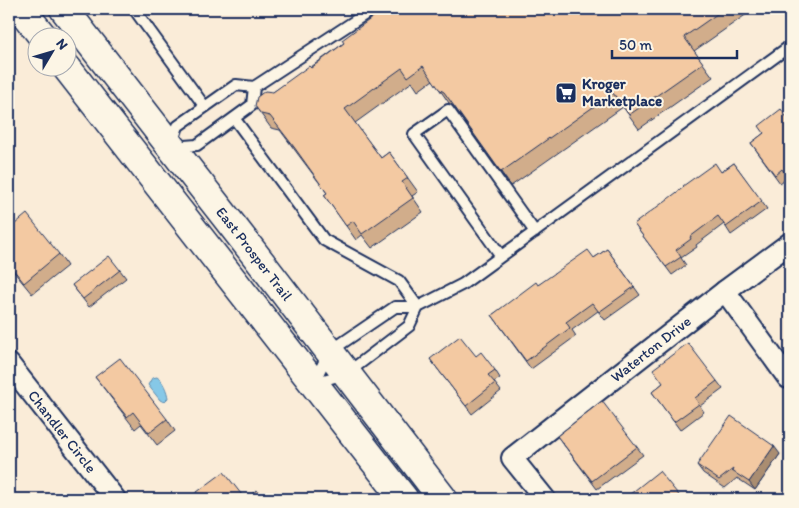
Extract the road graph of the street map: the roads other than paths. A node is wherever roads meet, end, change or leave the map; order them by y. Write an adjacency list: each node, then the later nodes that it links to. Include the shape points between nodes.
1 (21, 9): 5 (main road)
2 (64, 9): 11 (main road, East Prosper Trail)
3 (134, 9): 9 (lane)
4 (374, 9): 8 (lane)
5 (36, 28)
6 (790, 46): 13 (lane)
7 (75, 78): 12 (main road)
8 (254, 87): 9 (lane, via 236,85); 10 (lane, via 252,105)
9 (205, 107): 11 (lane, via 178,126)
10 (234, 118): 11 (lane, via 197,145); 17 (lane, via 324,240 399,281)
11 (171, 148): 12 (main road); 18 (main road, East Prosper Trail)
12 (144, 167): 22 (main road)
13 (535, 232): 15 (lane); 15 (lane, via 448,110 414,134)
14 (790, 243): 16 (street, Waterton Drive)
15 (501, 256): 17 (lane, via 463,284)
16 (725, 291): 21 (street); 26 (street, Waterton Drive, via 512,458)
17 (418, 307): 18 (lane, via 395,307); 20 (lane, via 409,326)
18 (329, 352): 20 (main road, East Prosper Trail); 22 (lane)
19 (9, 364): 23 (street, Chandler Circle)
20 (346, 374): 22 (lane); 25 (main road, East Prosper Trail)
21 (788, 378)
22 (314, 383): 24 (main road)
23 (115, 499)
24 (404, 499)
25 (443, 499)
26 (545, 499)

